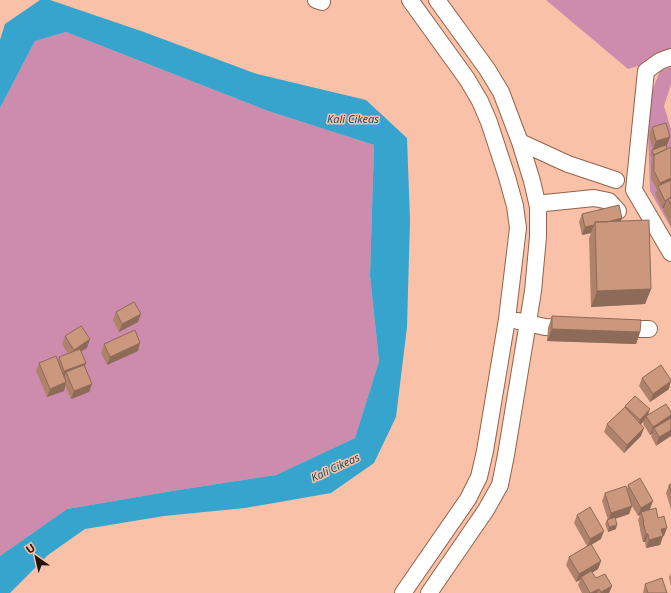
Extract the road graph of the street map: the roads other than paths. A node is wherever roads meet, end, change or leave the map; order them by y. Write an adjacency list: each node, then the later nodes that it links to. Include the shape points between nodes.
1 (410, 0): 9 (street, via 480,101 507,177 518,228)
2 (437, 0): 4 (street, via 501,92)
3 (671, 57): 8 (street, via 646,71 634,190)
4 (520, 142): 5 (street, via 568,164); 6 (street)
5 (616, 180)
6 (538, 207): 7 (street, via 545,203 601,198 609,201); 10 (street, via 537,245)
7 (618, 211)
8 (671, 253)
9 (507, 319): 10 (street); 14 (street, via 479,477 468,499)
10 (528, 322): 11 (street, via 545,327); 15 (street, via 500,485 486,510)
11 (585, 328)
12 (601, 328): 13 (street)
13 (649, 329)
14 (403, 593)
15 (429, 593)

